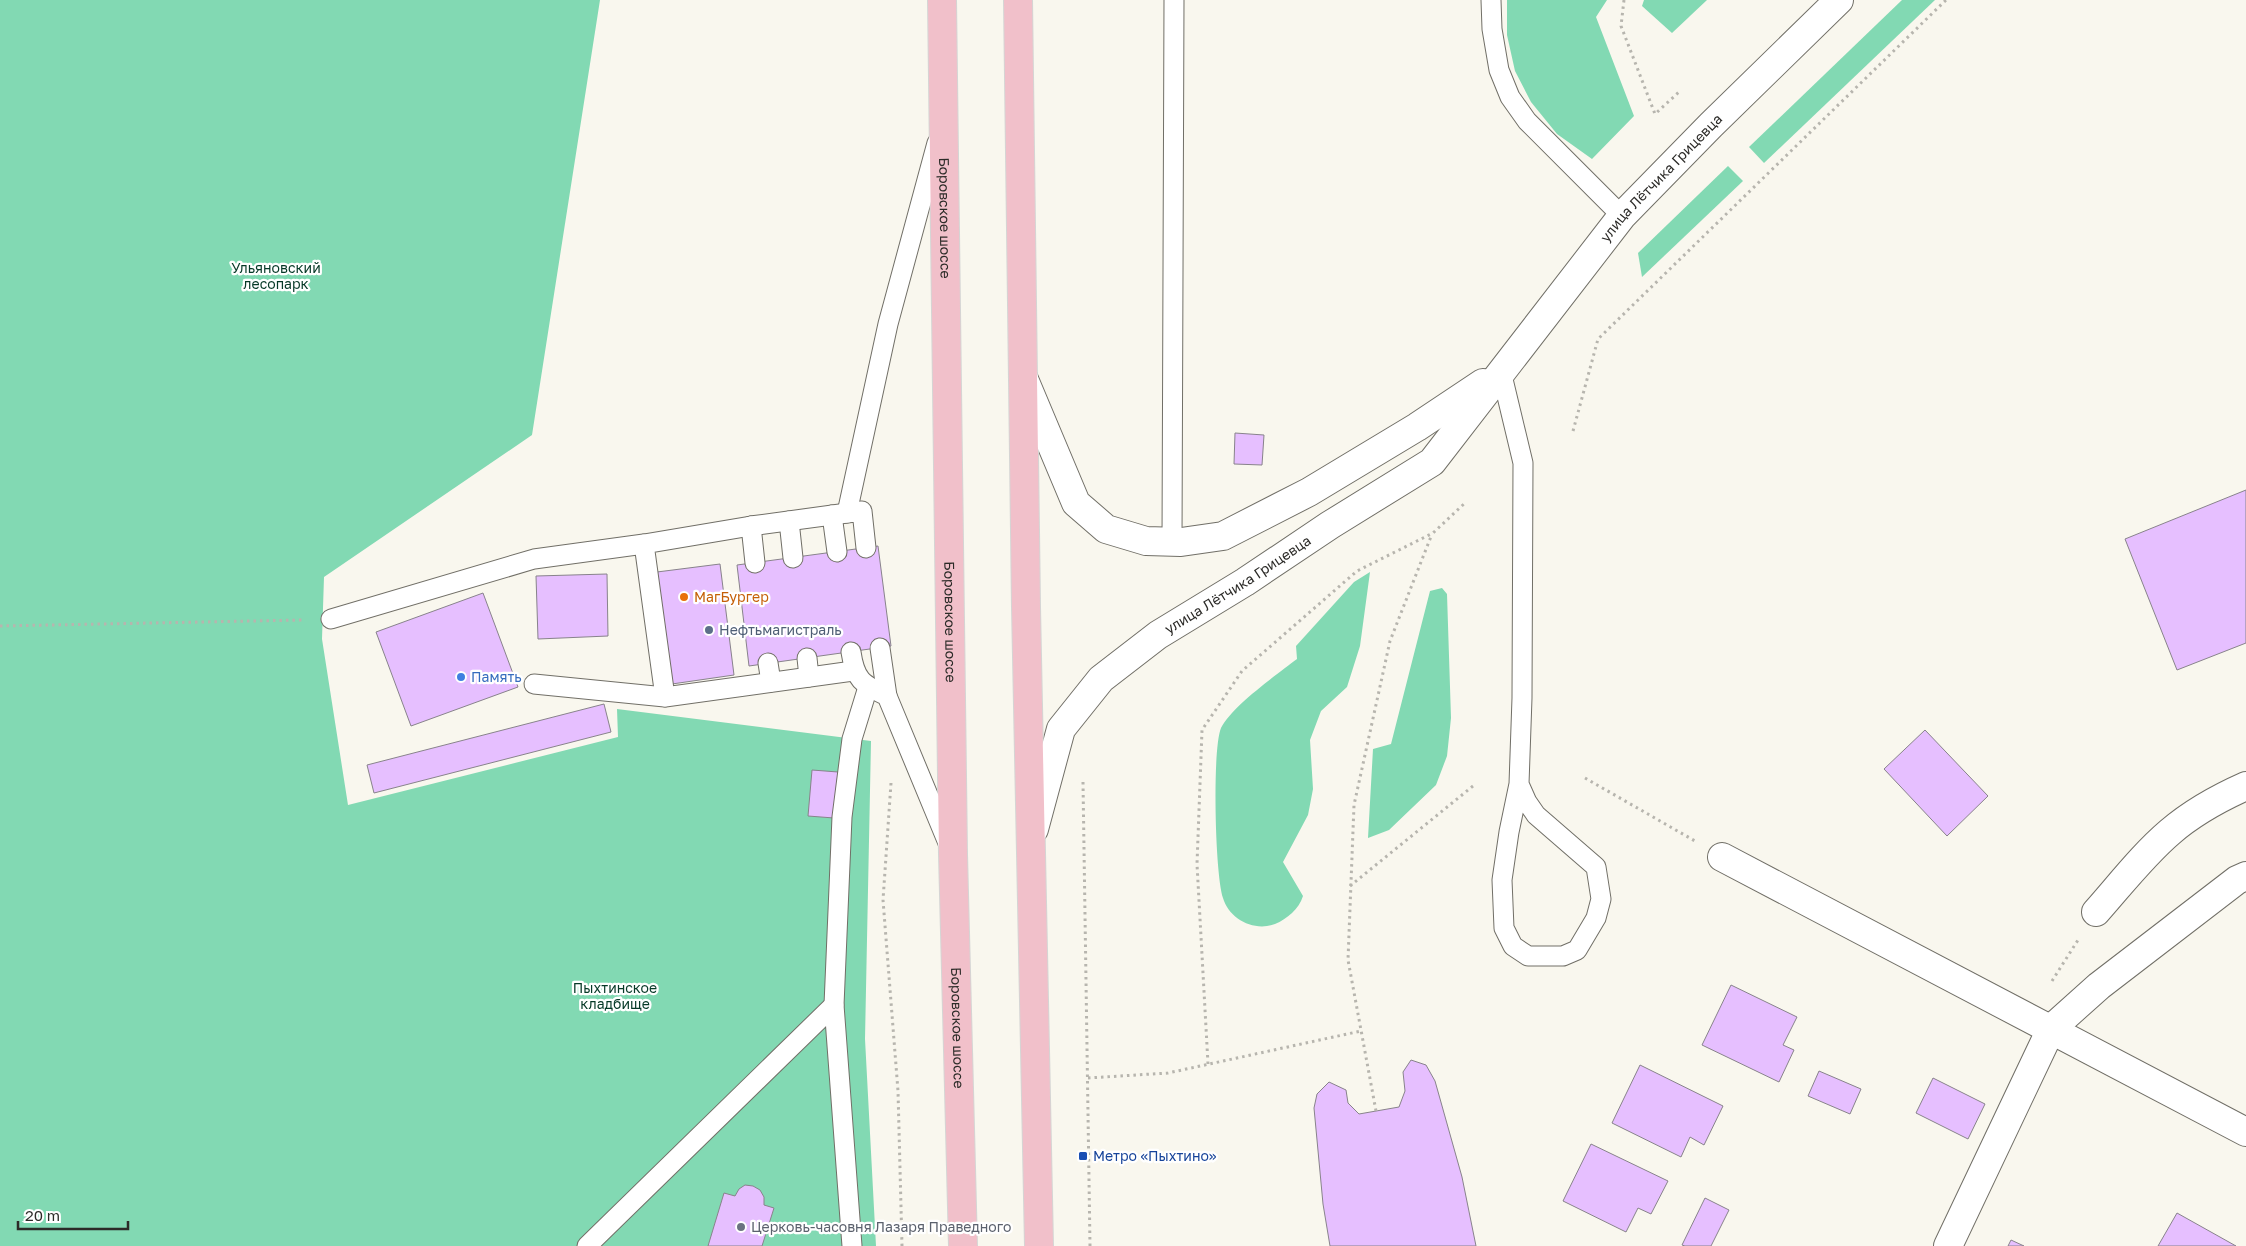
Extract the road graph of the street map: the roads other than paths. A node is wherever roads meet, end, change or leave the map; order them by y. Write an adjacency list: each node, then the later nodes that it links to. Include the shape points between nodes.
1 (942, 0): 6 (main road, Боровское шоссе)
2 (1018, 0): 9 (main road)
3 (1174, 0): 13 (lane)
4 (1491, 0): 7 (lane, via 1499,70 1510,97 1527,121)
5 (1839, 0): 7 (street, улица Лётчика Грицевца)
6 (942, 122): 10 (lane); 34 (main road, Боровское шоссе)
7 (1622, 216): 8 (street, улица Лётчика Грицевца)
8 (1501, 370): 13 (street, улица Лётчика Грицевца, via 1416,427 1309,492 1223,536); 31 (lane, via 1524,463); 33 (street, улица Лётчика Грицевца, via 1432,462 1158,635 1101,679 1060,728)
9 (1023, 377): 13 (street, улица Лётчика Грицевца, via 1076,503 1106,529 1146,541); 33 (main road)
10 (840, 514): 11 (lane); 15 (lane, via 862,512); 16 (lane)
11 (788, 521): 12 (lane); 17 (lane)
12 (751, 526): 14 (lane); 18 (lane)
13 (1172, 542)
14 (644, 544): 19 (lane, via 534,559); 30 (lane)
15 (866, 548)
16 (837, 552)
17 (793, 558)
18 (756, 563)
19 (331, 619)
20 (880, 648): 29 (lane)
21 (851, 652): 24 (lane)
22 (807, 658): 25 (lane)
23 (768, 663): 26 (lane)
24 (853, 671): 25 (lane); 28 (lane)
25 (809, 677): 26 (lane)
26 (771, 682): 30 (lane)
27 (534, 684): 30 (lane)
28 (868, 687): 29 (lane); 38 (lane, via 852,739 842,817)
29 (887, 696): 34 (lane)
30 (665, 697)
31 (1519, 784): 31 (lane, via 1502,880 1504,928 1514,946 1528,956 1564,956 1577,950 1596,918 1601,899 1596,867 1536,815)
32 (2246, 786): 37 (street, via 2201,809 2170,832)
33 (1031, 839): 44 (main road)
34 (953, 854): 43 (main road, Боровское шоссе)
35 (1722, 857): 39 (street)
36 (2246, 876): 39 (street, via 2099,986)
37 (2096, 912)
38 (834, 1005): 41 (lane); 42 (lane)
39 (2039, 1023): 40 (street); 45 (street)
40 (2246, 1132)
41 (587, 1246)
42 (852, 1246)
43 (963, 1246)
44 (1039, 1246)
45 (1948, 1246)

